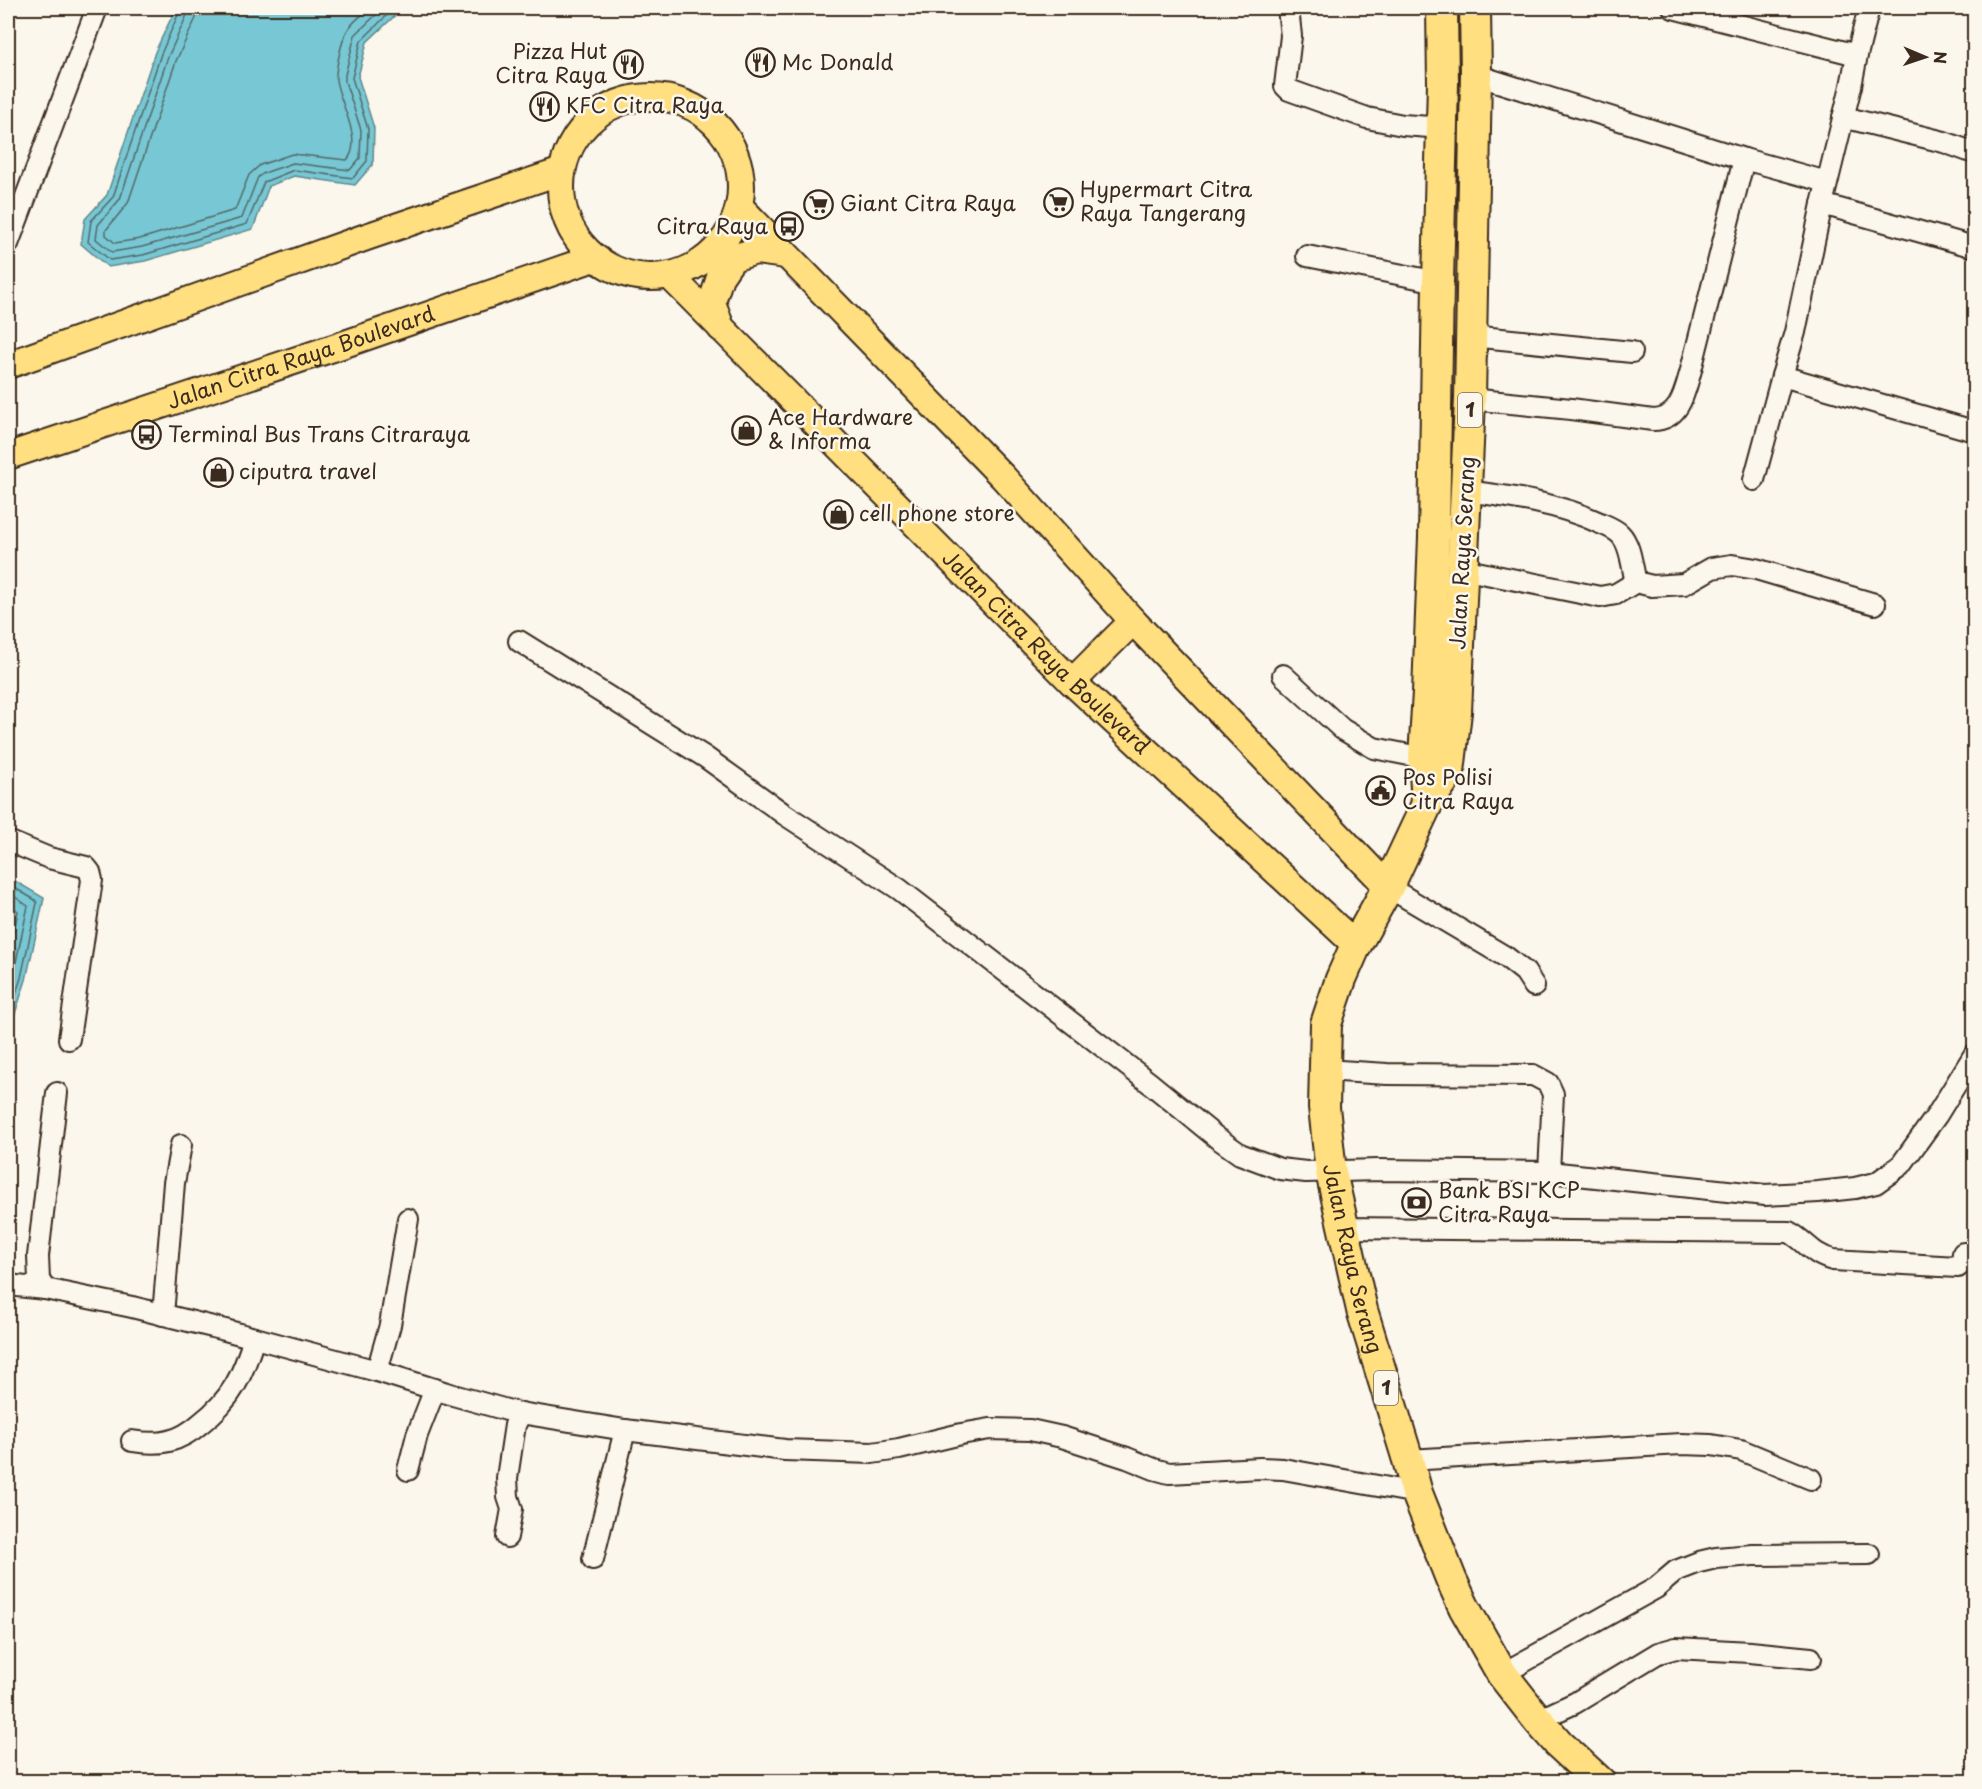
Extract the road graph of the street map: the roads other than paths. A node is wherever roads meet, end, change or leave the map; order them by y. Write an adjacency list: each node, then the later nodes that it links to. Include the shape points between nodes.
1 (97, 8): 17 (street)
2 (1288, 8): 10 (street, via 1291,36 1285,86 1289,90 1384,122)
3 (1442, 8): 10 (highway, Jalan Raya Serang / 1)
4 (1474, 8): 8 (highway, Jalan Raya Serang / 1)
5 (1673, 8): 7 (street)
6 (1869, 8): 7 (street)
7 (1857, 55): 9 (street)
8 (1476, 75): 12 (street); 25 (highway, Jalan Raya Serang / 1)
9 (1843, 117): 11 (street); 14 (street)
10 (1443, 128): 23 (highway, Jalan Raya Serang / 1)
11 (1974, 153)
12 (1744, 159): 14 (street); 29 (street, via 1691,370 1675,412 1663,420 1653,420)
13 (562, 171): 16 (main road, via 571,145 588,121 612,105 639,97 668,98 695,108 723,134 733,150 740,177); 21 (main road, via 562,203 573,233); 27 (main road)
14 (1827, 182): 15 (street)
15 (1822, 204): 18 (street); 28 (street)
16 (739, 206): 19 (main road); 22 (main road, via 730,230 715,251)
17 (8, 244)
18 (1974, 247)
19 (786, 255): 24 (main road, via 756,252 733,258 720,277 712,302); 37 (main road, via 1003,477)
20 (1308, 256): 23 (street)
21 (594, 258): 22 (main road, via 617,271 643,277); 31 (main road, Jalan Citra Raya Boulevard)
22 (670, 276): 24 (main road, Jalan Citra Raya Boulevard)
23 (1438, 282): 41 (highway, Jalan Raya Serang / 1, via 1434,537)
24 (721, 328): 40 (main road, Jalan Citra Raya Boulevard)
25 (1471, 336): 26 (street); 29 (highway, Jalan Raya Serang / 1)
26 (1632, 352)
27 (8, 365)
28 (1782, 376): 30 (street); 32 (street)
29 (1470, 399): 33 (highway, Jalan Raya Serang / 1)
30 (1974, 431)
31 (8, 456)
32 (1754, 480)
33 (1466, 490): 34 (highway, Jalan Raya Serang / 1); 35 (street, via 1548,504 1614,530 1626,543)
34 (1462, 569): 35 (street, via 1600,597 1616,594); 42 (highway, Jalan Raya Serang / 1, via 1456,712 1449,772)
35 (1636, 582): 36 (street, via 1652,586 1684,584 1712,568 1732,565 1756,568)
36 (1875, 604)
37 (1133, 621): 40 (main road); 44 (main road)
38 (519, 641): 52 (street, via 705,757 783,814 899,889 1240,1154 1280,1169)
39 (1283, 675): 41 (street, via 1342,729 1374,748)
40 (1072, 682): 45 (main road, Jalan Citra Raya Boulevard)
41 (1424, 759): 42 (highway, Jalan Raya Serang / 1)
42 (1427, 804): 44 (highway, Jalan Raya Serang / 1)
43 (8, 841): 47 (street, via 49,858 86,867 90,873)
44 (1388, 887): 45 (highway, Jalan Raya Serang / 1); 46 (street, via 1506,957 1526,972)
45 (1356, 945): 49 (highway, Jalan Raya Serang / 1, via 1326,1024)
46 (1534, 986)
47 (69, 1039)
48 (1974, 1056): 53 (street, via 1917,1145 1901,1165 1876,1183 1765,1195)
49 (1324, 1070): 52 (highway, Jalan Raya Serang / 1); 53 (street, via 1533,1075 1548,1083 1553,1094)
50 (57, 1093): 58 (street, via 38,1256 39,1280)
51 (180, 1145): 59 (street)
52 (1331, 1172): 53 (street); 55 (highway, Jalan Raya Serang / 1)
53 (1549, 1172)
54 (408, 1219): 61 (street, via 390,1325)
55 (1342, 1228): 56 (street, via 1789,1232 1817,1255 1833,1260 1958,1267 1964,1253); 66 (highway, Jalan Raya Serang / 1, via 1362,1310)
56 (1974, 1253)
57 (8, 1286): 58 (street)
58 (45, 1289): 59 (street)
59 (163, 1315): 60 (street)
60 (254, 1338): 61 (street); 65 (street, via 248,1360 228,1399 211,1416 168,1442)
61 (377, 1371): 62 (street)
62 (435, 1389): 63 (street); 67 (street)
63 (521, 1413): 64 (street); 70 (street, via 515,1425 507,1478 512,1509)
64 (625, 1430): 69 (street, via 785,1450 872,1453 990,1429 1030,1430 1169,1473 1283,1469); 72 (street)
65 (132, 1441)
66 (1408, 1460): 68 (street, via 1711,1445 1741,1450); 69 (highway, Jalan Raya Serang / 1)
67 (408, 1470)
68 (1810, 1479)
69 (1417, 1493): 74 (highway, Jalan Raya Serang / 1, via 1460,1598)
70 (507, 1537)
71 (1869, 1554): 74 (street, via 1753,1555 1699,1562 1676,1571 1656,1588)
72 (593, 1559)
73 (1811, 1658): 75 (street, via 1676,1648 1658,1653 1575,1703)
74 (1502, 1674): 75 (highway, Jalan Raya Serang / 1)
75 (1538, 1720): 76 (highway, Jalan Raya Serang / 1)
76 (1599, 1782)

